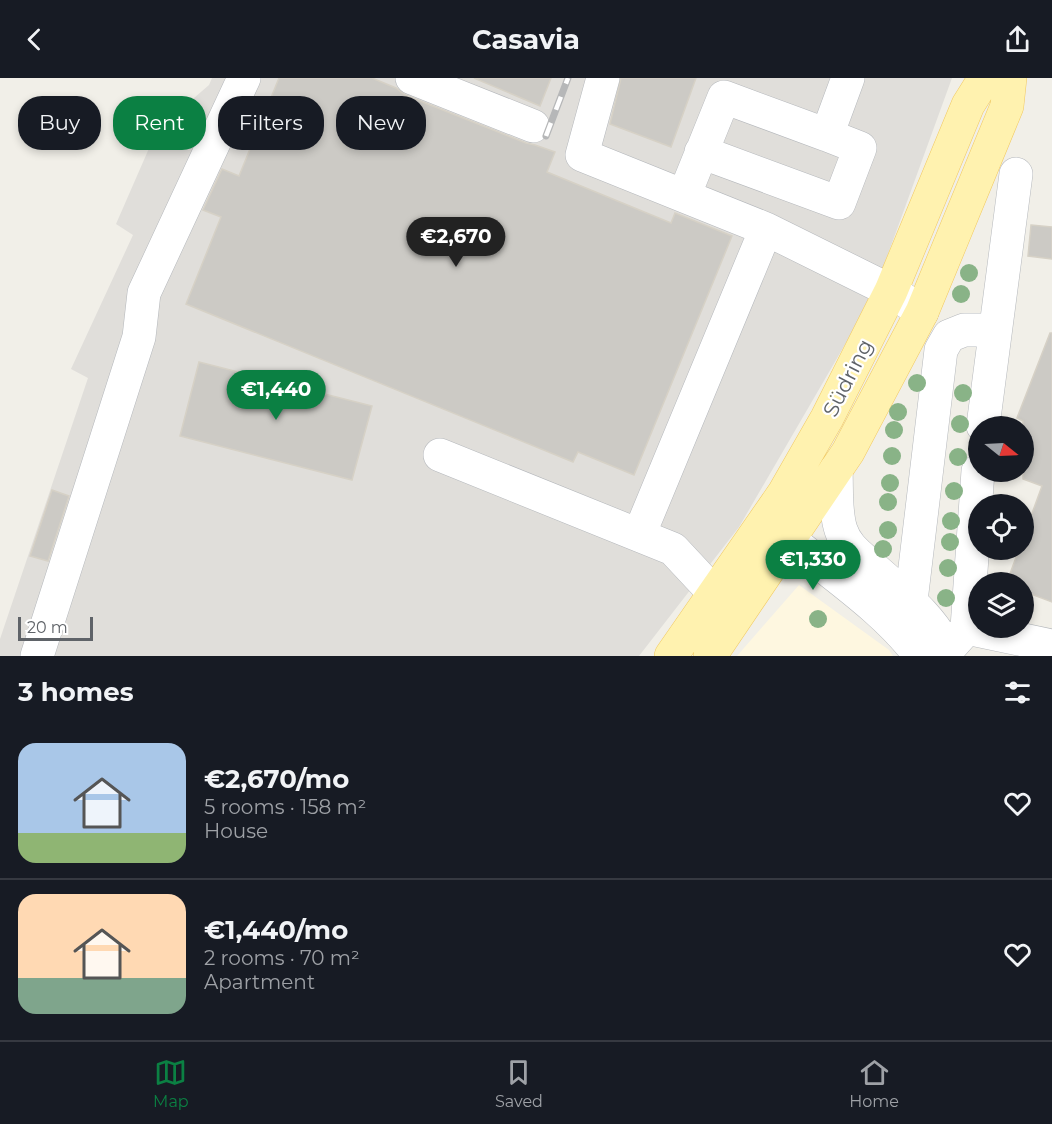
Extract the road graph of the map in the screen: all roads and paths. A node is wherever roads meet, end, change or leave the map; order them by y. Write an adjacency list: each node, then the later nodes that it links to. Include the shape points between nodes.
1 (244, 78): 27 (street, via 144,293 139,337)
2 (412, 78): 7 (street)
3 (603, 78): 11 (street, via 582,155)
4 (848, 78): 8 (street)
5 (985, 78): 13 (main road, Südring, via 968,105)
6 (1010, 78): 14 (main road, Südring, via 1007,106)
7 (533, 126)
8 (827, 135): 9 (street, via 724,97); 9 (street, via 860,148 839,203)
9 (702, 152): 11 (street)
10 (1016, 174): 15 (street)
11 (684, 196): 12 (street)
12 (766, 229): 13 (street); 21 (street)
13 (891, 291): 14 (street); 20 (main road, Südring)
14 (922, 312): 18 (main road, Südring, via 849,453)
15 (994, 330): 16 (street); 24 (street, via 964,330 949,336 941,350)
16 (984, 416)
17 (440, 454): 21 (street)
18 (836, 470): 22 (main road, Südring); 24 (street, via 838,513 849,546)
19 (976, 482): 26 (street)
20 (784, 493): 22 (street); 23 (main road, Südring)
21 (639, 535): 23 (street, via 674,549)
22 (789, 539): 26 (street, via 897,630); 29 (main road, Südring)
23 (715, 594): 28 (main road, Südring)
24 (911, 602): 26 (street, via 938,632)
25 (1052, 646): 26 (street)
26 (945, 649)
27 (38, 656)
28 (671, 656)
29 (710, 656)

